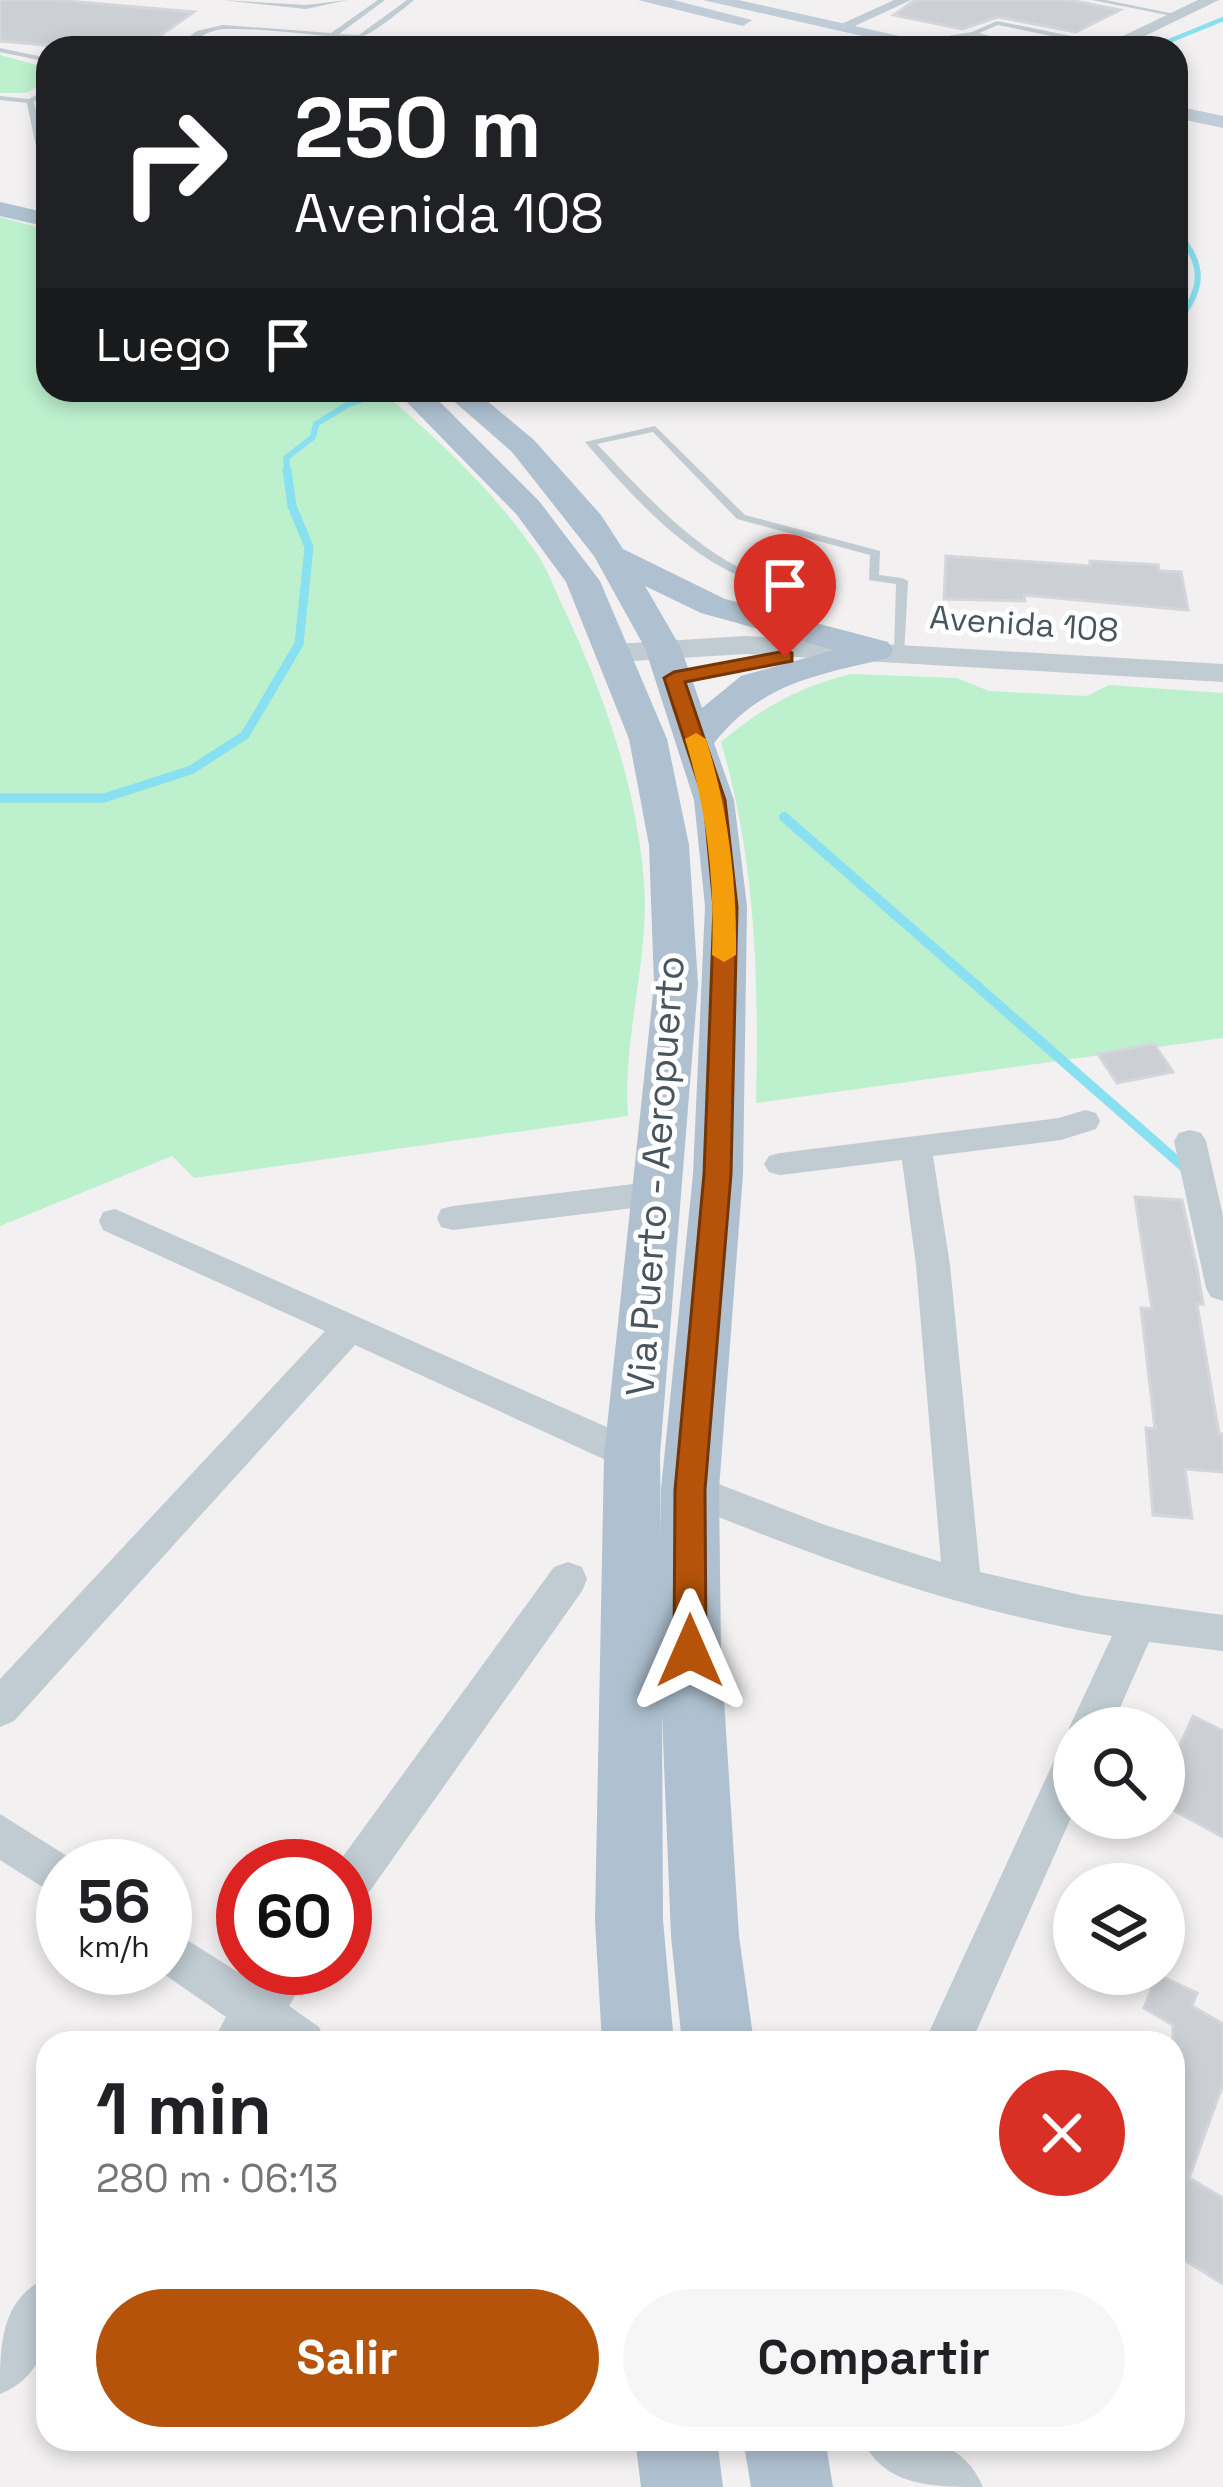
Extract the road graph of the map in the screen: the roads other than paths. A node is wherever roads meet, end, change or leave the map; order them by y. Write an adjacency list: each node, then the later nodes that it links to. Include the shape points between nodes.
1 (225, 0): 2 (lane, via 306,7)
2 (345, 0)
3 (382, 0): 13 (lane)
4 (411, 0): 16 (lane)
5 (647, 0): 17 (main road)
6 (712, 0): 11 (main road)
7 (905, 0): 11 (street)
8 (1095, 0): 10 (lane)
9 (1211, 0): 10 (street)
10 (1177, 15): 22 (street)
11 (841, 27): 18 (main road)
12 (974, 34): 19 (lane); 20 (lane); 21 (lane, via 997,23)
13 (334, 35): 14 (lane, via 224,27); 15 (lane)
14 (193, 36)
15 (346, 36)
16 (360, 36)
17 (819, 36)
18 (885, 36)
19 (959, 36)
20 (982, 36)
21 (1057, 36)
22 (1132, 36)
23 (0, 50): 24 (lane)
24 (36, 54)
25 (0, 98): 28 (lane)
26 (36, 98): 28 (lane)
27 (1188, 100): 29 (main road)
28 (30, 101): 32 (lane)
29 (1223, 107)
30 (1188, 115): 31 (main road)
31 (1223, 122)
32 (36, 129)
33 (0, 194): 34 (main road)
34 (36, 202)
35 (0, 208): 36 (main road)
36 (36, 217)
37 (422, 402): 42 (main road, Via Puerto - Aeropuerto, via 528,508)
38 (470, 402): 39 (main road, Via Puerto - Aeropuerto, via 523,446)
39 (611, 556): 41 (main road, via 713,606); 42 (main road, Via Puerto - Aeropuerto)
40 (825, 602): 41 (lane, via 755,583 703,554 590,442 655,430 741,518 876,553 873,578 902,581)
41 (888, 651): 42 (street, Avenida 108); 43 (street, Avenida 108); 44 (main road, via 754,684)
42 (645, 666): 44 (main road, Via Puerto - Aeropuerto); 49 (main road, Via Puerto - Aeropuerto, via 648,739 669,845 676,984)
43 (1223, 673)
44 (696, 740): 55 (main road, Via Puerto - Aeropuerto, via 714,800 725,907 718,1174)
45 (1085, 1121): 47 (street)
46 (1190, 1141): 52 (street)
47 (916, 1146): 48 (street); 57 (street)
48 (781, 1164)
49 (658, 1193): 50 (street); 54 (main road, Via Puerto - Aeropuerto)
50 (453, 1218)
51 (115, 1221): 53 (street)
52 (1223, 1288)
53 (350, 1327): 54 (street); 61 (street)
54 (632, 1455): 69 (main road, Via Puerto - Aeropuerto, via 629,1920)
55 (690, 1490): 57 (street, via 821,1544); 70 (main road, Via Puerto - Aeropuerto, via 698,1817)
56 (568, 1580): 64 (street)
57 (962, 1588): 58 (street)
58 (1137, 1626): 59 (street); 60 (street)
59 (1223, 1633)
60 (1100, 1707)
61 (0, 1708)
62 (1053, 1810): 71 (street)
63 (0, 1835): 65 (street)
64 (372, 1852)
65 (36, 1860)
66 (192, 1974): 68 (street)
67 (269, 1995): 68 (street)
68 (246, 2027)
69 (637, 2031)
70 (717, 2031)
71 (952, 2031)
72 (36, 2318): 73 (street)
73 (0, 2368)
74 (678, 2451): 77 (main road)
75 (786, 2451): 78 (main road)
76 (905, 2451): 79 (street)
77 (682, 2487)
78 (792, 2487)
79 (956, 2487)

